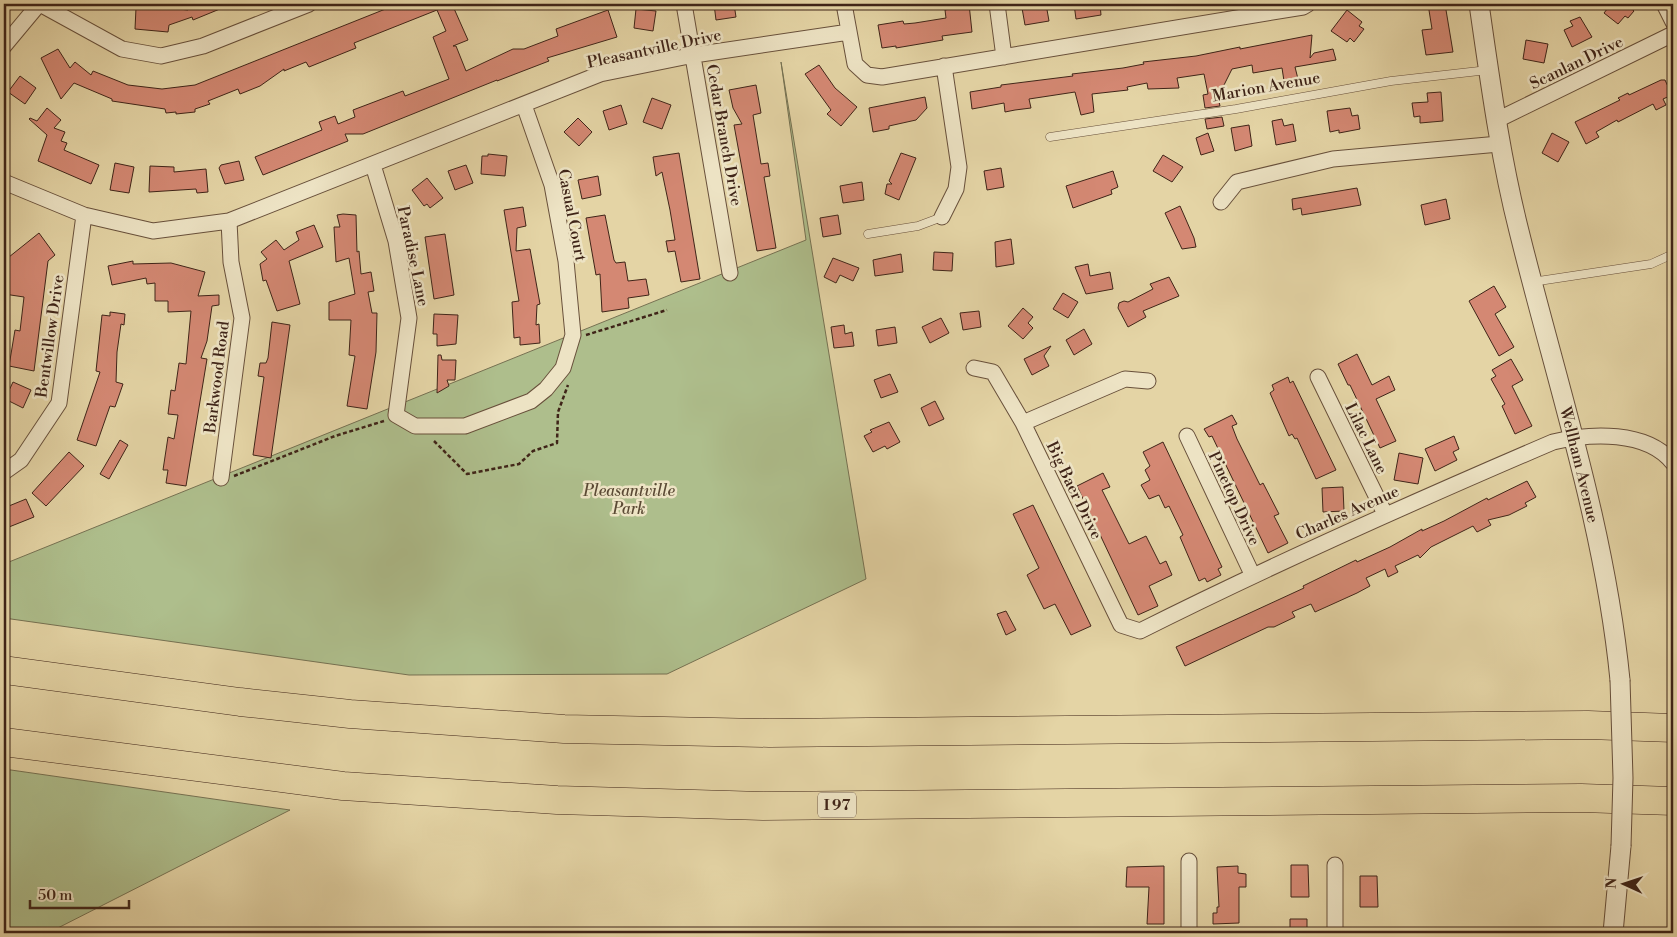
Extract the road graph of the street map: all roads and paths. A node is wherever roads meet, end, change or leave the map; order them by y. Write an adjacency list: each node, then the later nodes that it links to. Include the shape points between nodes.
1 (40, 4): 2 (street, via 122,49 161,56 203,46); 12 (street)
2 (309, 4)
3 (684, 4): 13 (street, Cedar Branch Drive)
4 (844, 4): 10 (street)
5 (997, 4): 14 (street)
6 (1308, 4): 14 (street)
7 (1479, 4): 16 (street, Wellham Avenue)
8 (1664, 4): 9 (street)
9 (1673, 22)
10 (849, 32): 13 (street, Pleasantville Drive); 15 (street, via 855,64 867,75 882,77)
11 (1673, 34): 18 (street, Scanlan Drive)
12 (4, 46)
13 (694, 56): 17 (street, Pleasantville Drive, via 600,74); 29 (street, Cedar Branch Drive)
14 (1004, 57): 15 (street)
15 (944, 66): 25 (street, via 960,167 956,189)
16 (1488, 70): 18 (street, Wellham Avenue); 19 (lane, Marion Avenue, via 1391,81 1236,109)
17 (524, 105): 21 (street, Pleasantville Drive); 34 (street, Casual Court, via 552,185 566,260 573,335 563,368 546,390 531,401 465,426 415,426)
18 (1495, 121): 20 (street, Wellham Avenue)
19 (1050, 137)
20 (1499, 144): 23 (street, via 1333,159 1237,182); 30 (street, Wellham Avenue)
21 (373, 165): 26 (street, Pleasantville Drive); 34 (street, Paradise Lane, via 396,241 409,318)
22 (4, 182): 24 (street, Pleasantville Drive)
23 (1221, 202)
24 (84, 215): 26 (street, Pleasantville Drive, via 153,231); 39 (street, Bentwillow Drive, via 59,403 21,460)
25 (942, 217): 27 (lane, via 918,226)
26 (229, 221): 40 (street, Barkwood Road, via 231,262 242,318)
27 (868, 234)
28 (1673, 254): 30 (lane, via 1651,264)
29 (730, 273)
30 (1532, 282): 37 (street, Wellham Avenue)
31 (974, 368): 35 (street, Big Baer Drive, via 993,372)
32 (1318, 377): 41 (street, Lilac Lane)
33 (1148, 381): 35 (street, via 1125,379)
34 (396, 415): 40 (path)
35 (1023, 423): 43 (street, Big Baer Drive, via 1121,625)
36 (1187, 436): 42 (street, Pinetop Drive)
37 (1574, 437): 38 (street, Charles Avenue, via 1639,440 1664,453); 41 (street, Charles Avenue, via 1553,442); 52 (street, Wellham Avenue, bridge, via 1602,557 1620,680 1621,846)
38 (1673, 463)
39 (4, 472)
40 (221, 478)
41 (1385, 514): 42 (street, Charles Avenue)
42 (1252, 574): 43 (street, Charles Avenue)
43 (1140, 631)
44 (4, 670): 45 (highway, via 350,714 564,729 769,733 1578,725)
45 (1673, 728)
46 (4, 742): 47 (highway, I 97, via 343,786 558,800 763,806 1582,798)
47 (1673, 801)
48 (1189, 861): 50 (street)
49 (1335, 865): 51 (street)
50 (1190, 933)
51 (1335, 933)
52 (1613, 933)

